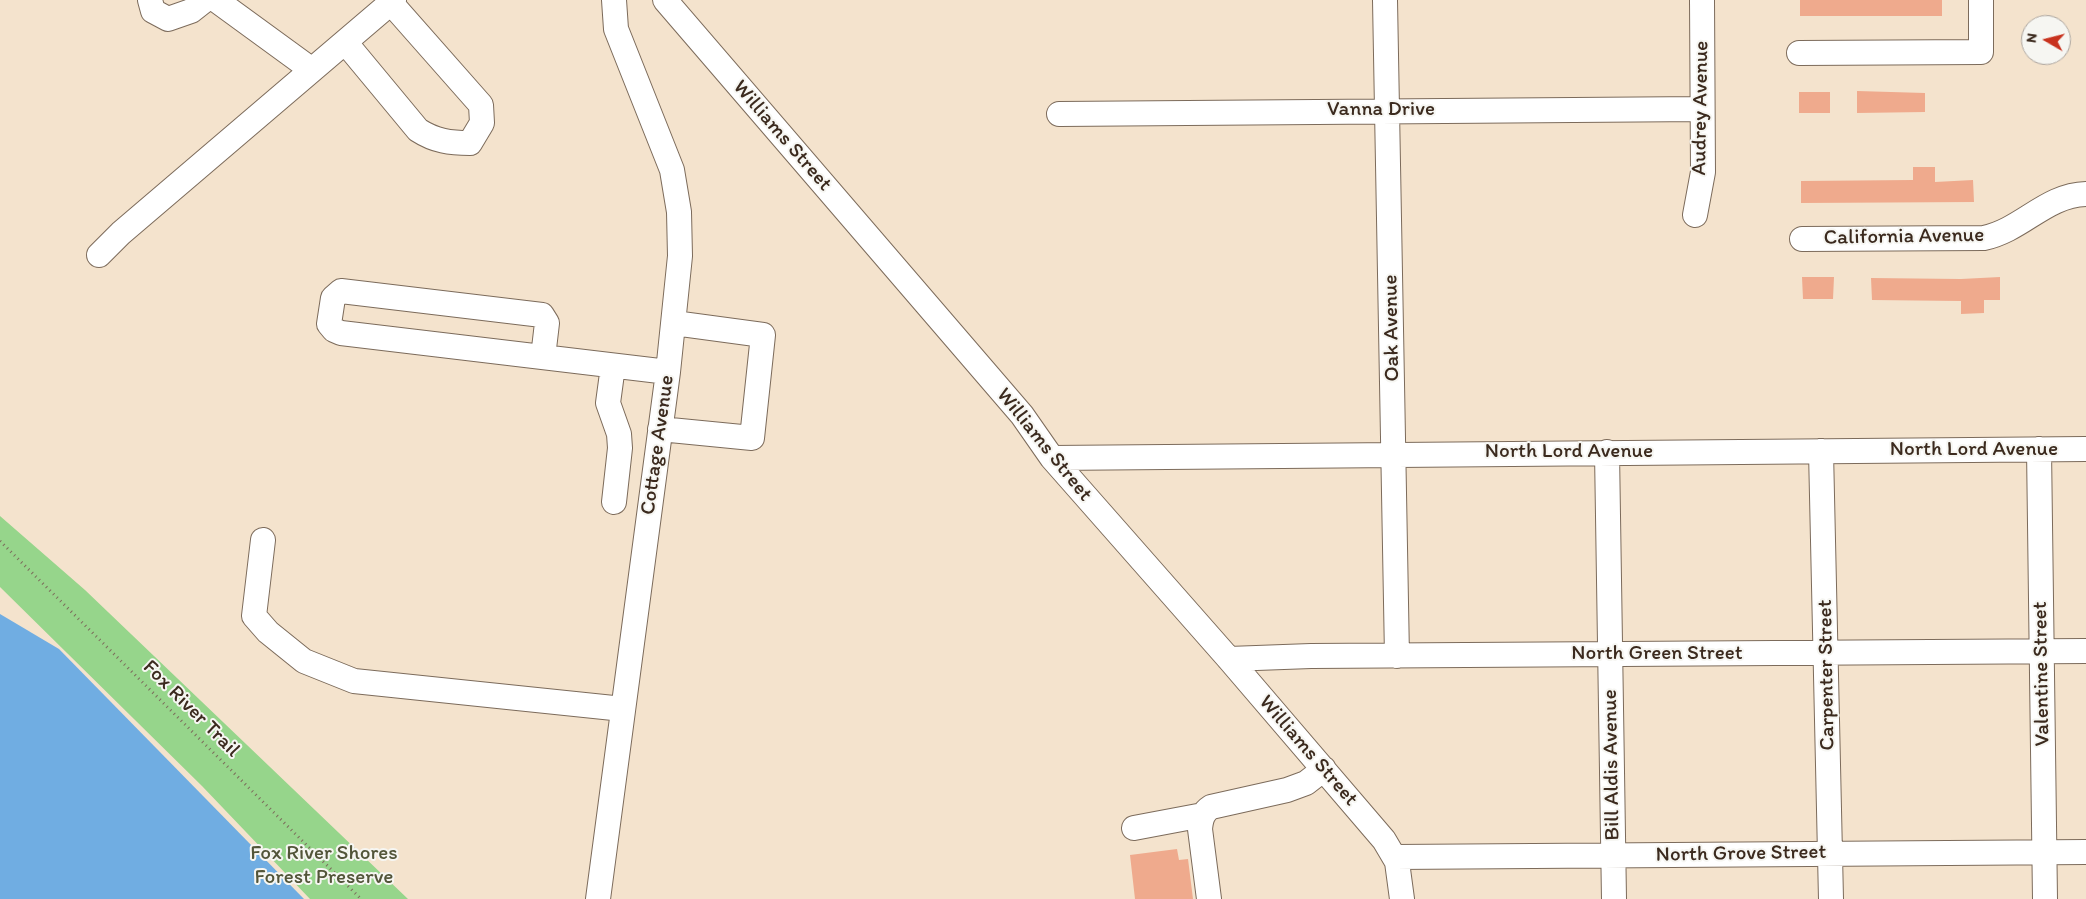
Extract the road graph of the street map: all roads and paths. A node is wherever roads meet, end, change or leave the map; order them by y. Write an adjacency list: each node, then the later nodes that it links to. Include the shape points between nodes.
1 (150, 0): 2 (street, via 153,11 168,19 191,11)
2 (205, 0)
3 (216, 0): 12 (street)
4 (614, 0): 20 (street, Cottage Avenue, via 616,29 672,170 679,212 680,256)
5 (665, 0): 30 (street, Williams Street, via 1022,416)
6 (1385, 0): 14 (street, Oak Avenue)
7 (1702, 0): 13 (street, Audrey Avenue)
8 (1981, 0): 11 (street, via 1981,52)
9 (392, 2): 10 (street); 10 (street, via 481,105 482,123 470,143 431,139 418,130)
10 (345, 42): 12 (street)
11 (1800, 53)
12 (312, 70): 19 (street)
13 (1702, 109): 14 (street, Vanna Drive); 17 (street, Audrey Avenue, via 1703,172)
14 (1388, 110): 15 (street, Vanna Drive); 29 (street, Oak Avenue)
15 (1059, 114)
16 (2086, 194): 18 (street, California Avenue, via 2052,202 2008,230 1984,238)
17 (1694, 215)
18 (1802, 239)
19 (99, 255)
20 (674, 323): 23 (street, Cottage Avenue); 24 (street, via 763,335 752,438)
21 (543, 357): 21 (street, via 341,332 329,324 333,298 341,291 542,315 547,323); 22 (street)
22 (613, 366): 23 (street); 31 (street, via 608,403 619,434 620,448)
23 (668, 372): 24 (street, Cottage Avenue)
24 (660, 430): 40 (street, Cottage Avenue)
25 (2039, 449): 26 (street, North Lord Avenue); 27 (street, North Lord Avenue); 34 (street, Valentine Street)
26 (2086, 449)
27 (1821, 451): 28 (street, North Lord Avenue); 36 (street, Carpenter Street)
28 (1607, 452): 29 (street, North Lord Avenue); 37 (street, Bill Aldis Avenue)
29 (1394, 454): 30 (street, North Lord Avenue); 38 (street, Oak Avenue)
30 (1052, 458): 39 (street, Williams Street)
31 (614, 502)
32 (263, 540): 40 (street, via 254,616 268,632 304,661 354,681)
33 (0, 541): 49 (path, Fox River Trail)
34 (2042, 651): 35 (street, North Green Street); 36 (street, North Green Street); 44 (street, Valentine Street)
35 (2086, 651)
36 (1826, 653): 37 (street, North Green Street); 46 (street, Carpenter Street)
37 (1611, 655): 38 (street, North Green Street); 47 (street, Bill Aldis Avenue)
38 (1397, 656): 39 (street, North Green Street)
39 (1228, 659): 41 (street, Williams Street)
40 (623, 709): 50 (street, Cottage Avenue)
41 (1324, 769): 42 (street, via 1300,786 1211,807); 48 (street, Williams Street)
42 (1202, 815): 43 (street); 51 (street, via 1200,829)
43 (1134, 828)
44 (2045, 852): 45 (street, North Grove Street); 46 (street, North Grove Street); 55 (street, Valentine Street)
45 (2086, 852)
46 (1830, 853): 47 (street, North Grove Street); 54 (street, Carpenter Street)
47 (1614, 855): 48 (street, North Grove Street); 53 (street, Bill Aldis Avenue)
48 (1395, 857): 52 (street, Williams Street)
49 (361, 899)
50 (598, 899)
51 (1209, 899)
52 (1402, 899)
53 (1614, 899)
54 (1831, 899)
55 (2045, 899)

